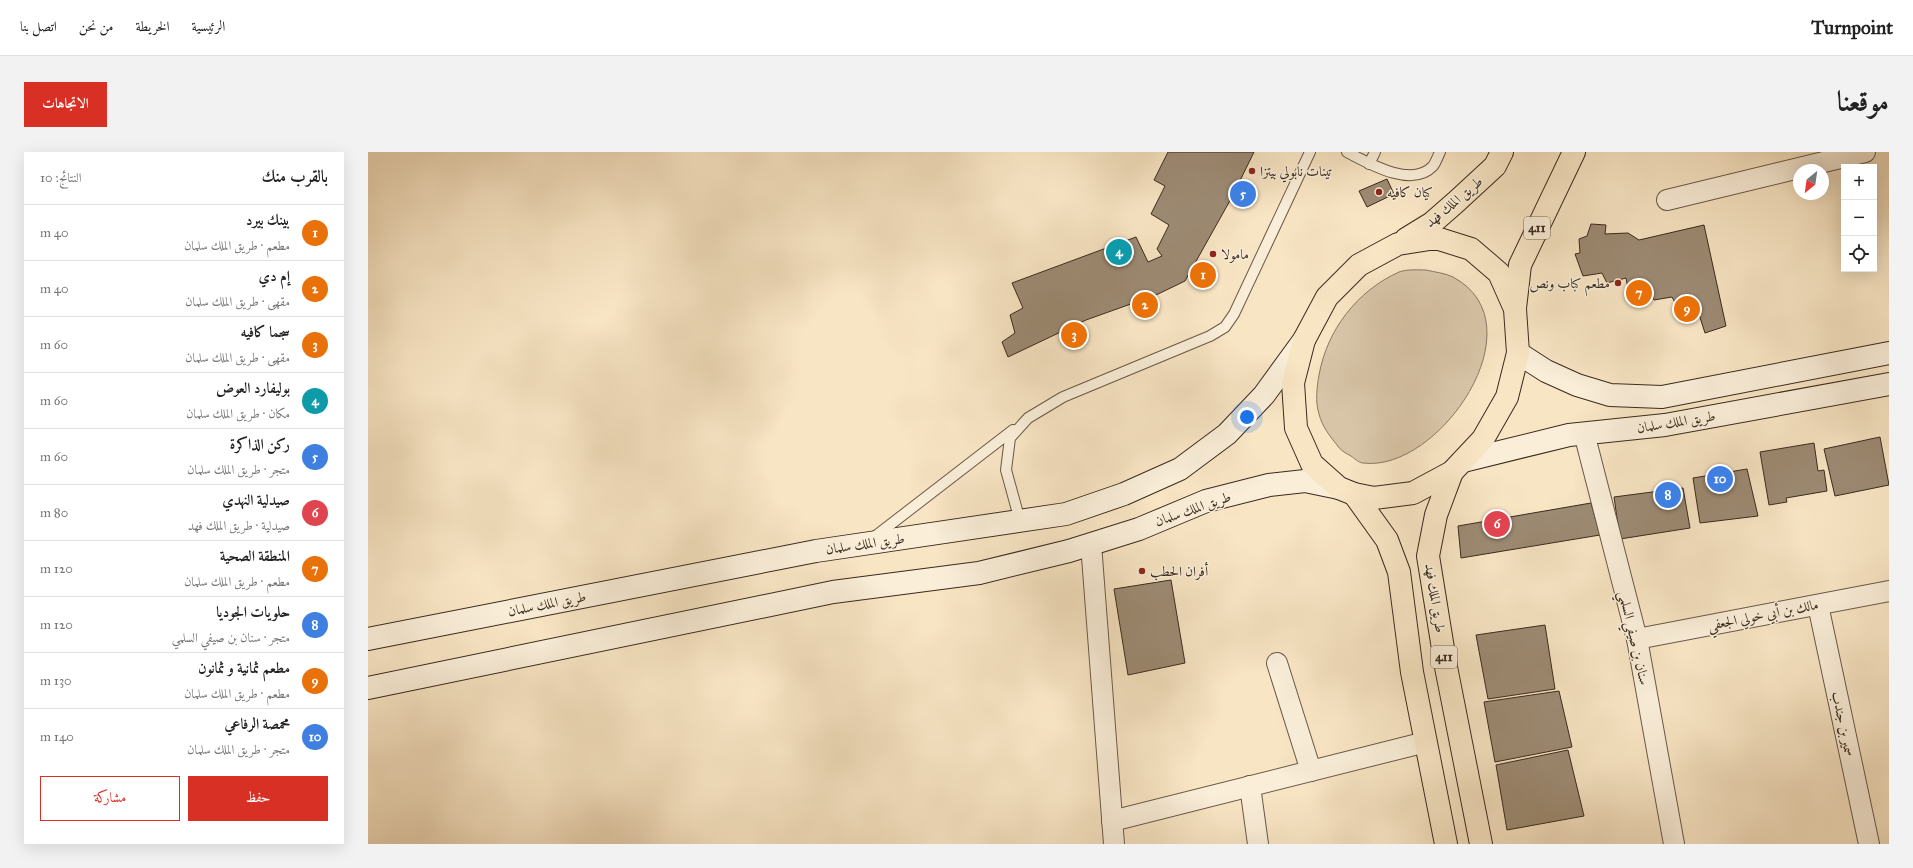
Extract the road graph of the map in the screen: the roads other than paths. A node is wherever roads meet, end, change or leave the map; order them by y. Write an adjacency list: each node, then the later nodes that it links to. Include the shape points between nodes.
1 (1310, 152): 16 (lane, via 1234,314 1225,327 1210,336 1063,396)
2 (1347, 152): 8 (lane)
3 (1375, 152): 8 (lane)
4 (1440, 152): 8 (lane, via 1433,166 1418,175 1392,173)
5 (1502, 152): 10 (main road, طريق الملك فهد, via 1495,166 1456,202 1432,223)
6 (1574, 152): 11 (main road, 411, via 1520,265)
7 (1865, 152): 9 (street)
8 (1369, 164)
9 (1667, 200)
10 (1398, 244): 11 (main road, via 1436,238 1471,249 1499,273); 12 (main road, طريق الملك فهد, via 1359,265 1327,297)
11 (1515, 309): 13 (main road)
12 (1304, 340): 19 (main road, طريق الملك فهد, via 1293,383 1296,428 1312,464); 20 (main road, طريق الملك سلمان, via 1264,395 1227,434 1180,469 1124,494 1066,514)
13 (1518, 353): 14 (main road, طريق الملك سلمان, via 1546,371 1576,385 1610,395 1662,398); 18 (main road, via 1507,397 1483,439)
14 (1889, 353)
15 (1889, 384): 17 (main road, طريق الملك سلمان, via 1666,425)
16 (1028, 418): 20 (lane, via 1010,438 1006,470); 21 (lane)
17 (1584, 434): 18 (main road, طريق الملك سلمان, via 1569,435); 26 (street, سنان بن صيفي السلمي)
18 (1457, 466): 19 (main road, via 1413,493 1374,498); 36 (main road, طريق الملك فهد / 411, via 1436,515 1428,556 1446,667)
19 (1346, 491): 22 (main road, طريق الملك سلمان, via 1305,481 1269,485 1206,501 1138,529); 29 (main road, 411, via 1387,540 1399,572 1412,672)
20 (1020, 521): 21 (main road, طريق الملك سلمان)
21 (866, 544): 25 (main road, طريق الملك سلمان, via 816,551)
22 (1091, 544): 28 (main road, طريق الملك سلمان, via 979,573 833,592); 32 (street)
23 (1889, 591): 24 (street, مالك بن أبي خولي الجعفي)
24 (1818, 605): 26 (street, مالك بن أبي خولي الجعفي); 38 (street, سمير بن جندب)
25 (368, 639)
26 (1637, 640): 37 (street, سنان بن صيفي السلمي)
27 (1277, 663): 30 (street)
28 (368, 688)
29 (1426, 742): 30 (street); 35 (main road, 411)
30 (1311, 771): 31 (street)
31 (1250, 786): 32 (street); 34 (street)
32 (1112, 821): 33 (street)
33 (1114, 844)
34 (1258, 844)
35 (1446, 844)
36 (1481, 844)
37 (1674, 844)
38 (1868, 844)

